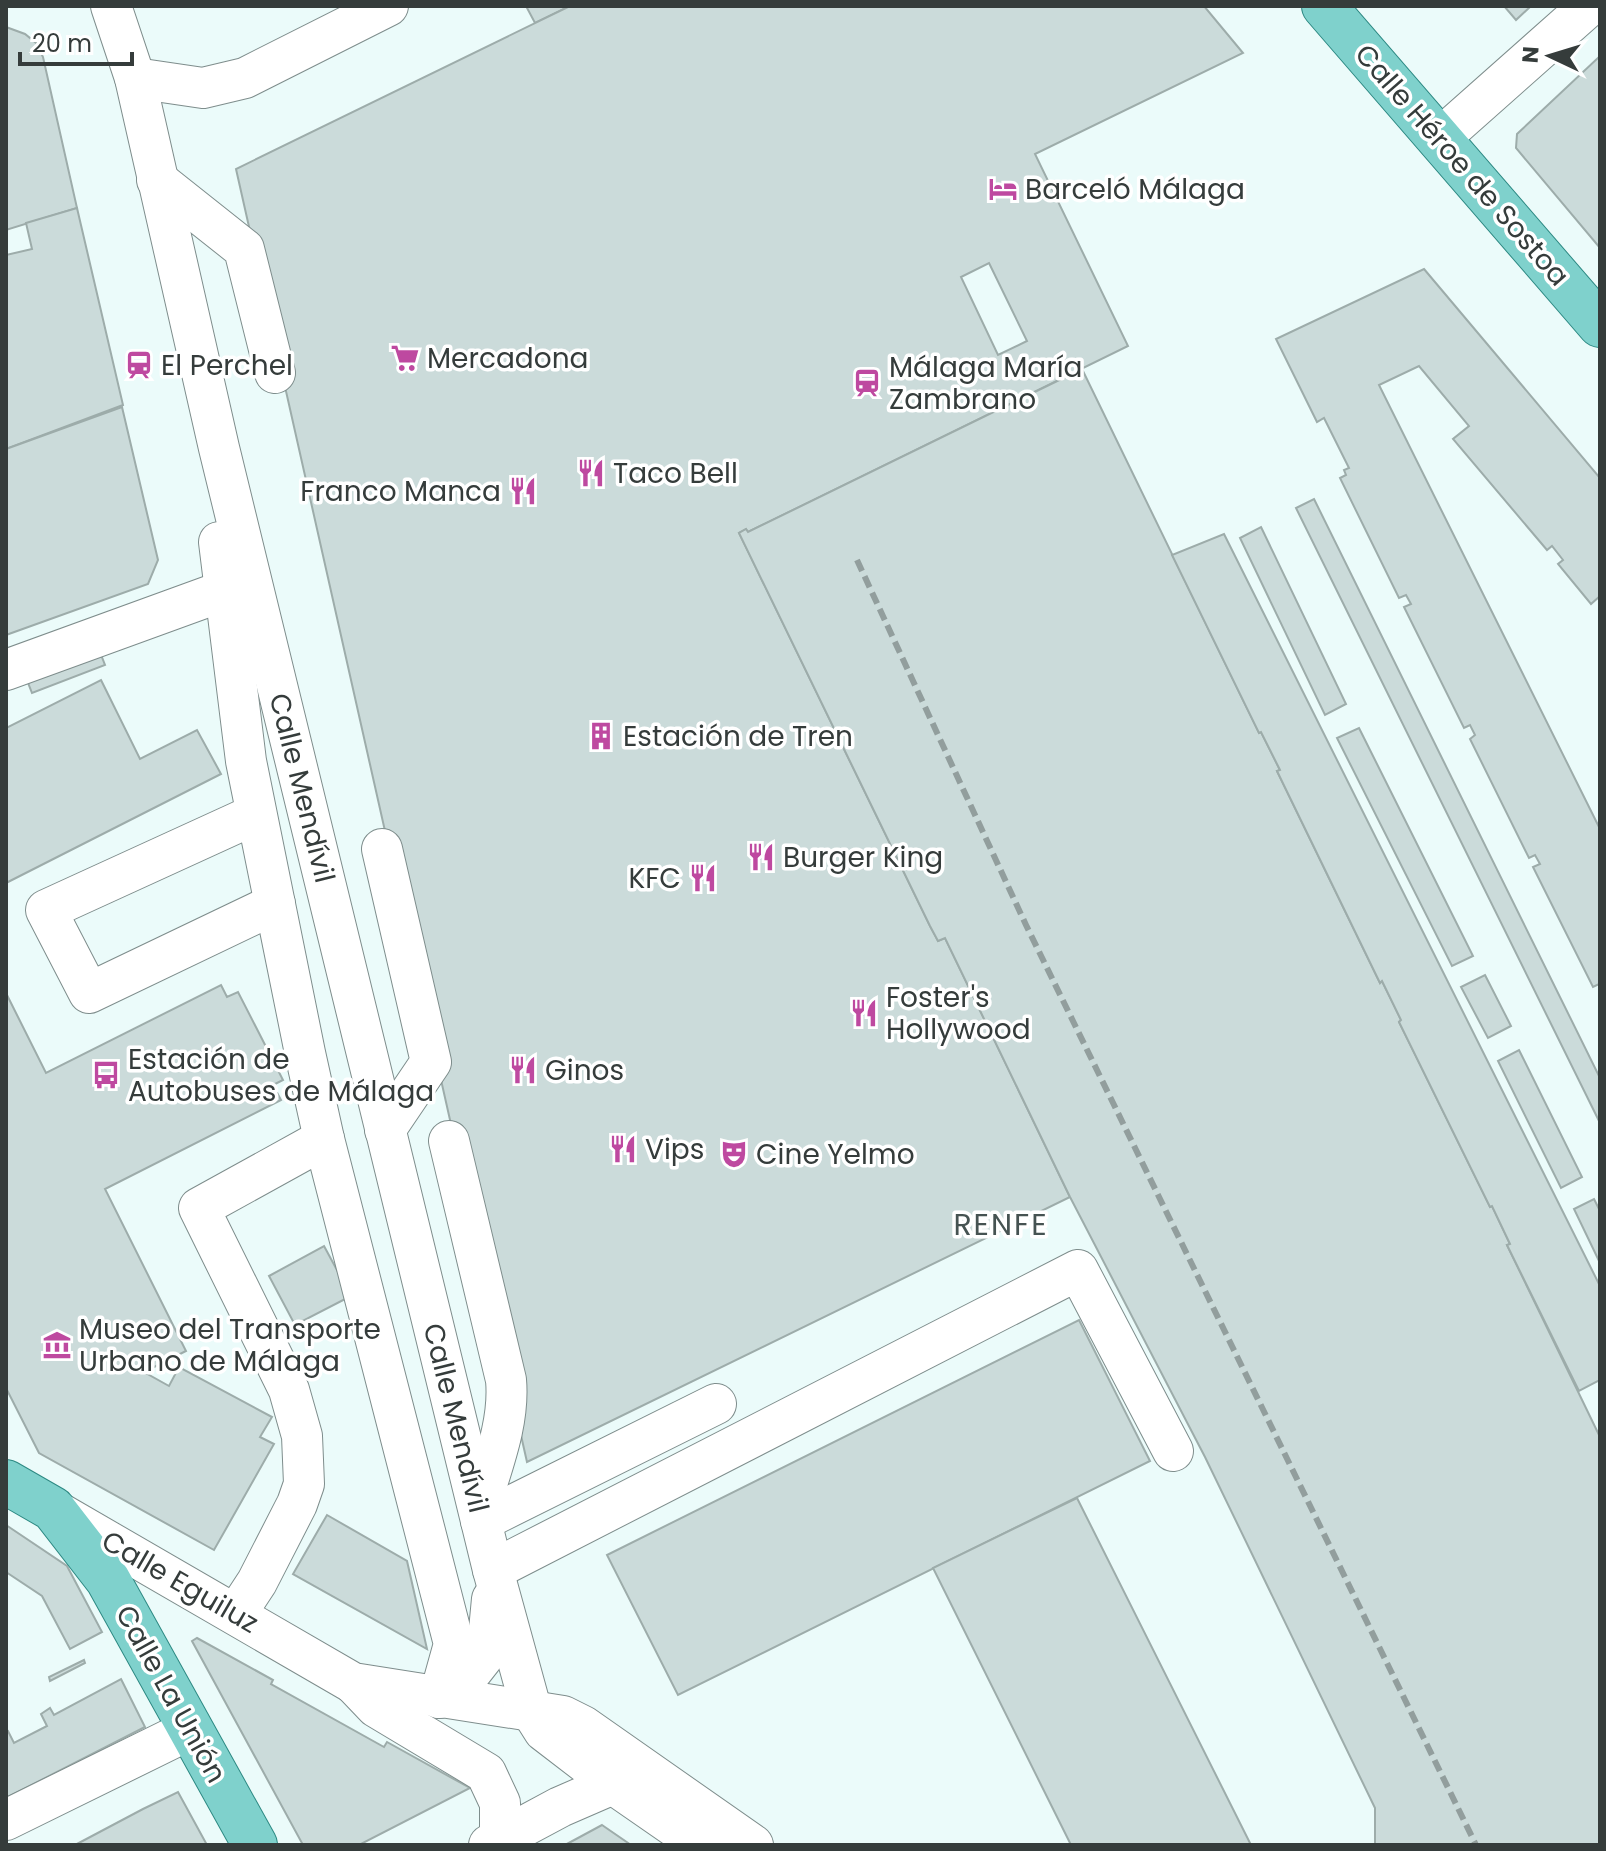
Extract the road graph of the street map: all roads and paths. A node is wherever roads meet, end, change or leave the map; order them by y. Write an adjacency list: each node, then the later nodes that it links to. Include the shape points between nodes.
1 (111, 6): 5 (street, Calle Mendívil)
2 (388, 6): 5 (street, via 245,78 203,88)
3 (1324, 6): 6 (main road, Calle Héroe de Sostoa)
4 (1589, 6): 6 (street)
5 (135, 78): 7 (street, Calle Mendívil)
6 (1438, 140): 8 (main road, Calle Héroe de Sostoa)
7 (157, 180): 9 (street, via 244,249); 10 (street, Calle Mendívil)
8 (1600, 325)
9 (275, 373)
10 (219, 448): 11 (street, via 211,489); 16 (street, Calle Mendívil)
11 (226, 590): 12 (street); 13 (street)
12 (6, 670)
13 (256, 814): 15 (street); 15 (street, via 46,910 89,993)
14 (382, 849): 16 (street, via 431,1062)
15 (275, 904): 17 (street)
16 (385, 1130): 23 (street, Calle Mendívil)
17 (324, 1139): 25 (street, via 199,1208 289,1390 302,1436 304,1484 297,1504); 27 (street, via 454,1644)
18 (449, 1141): 23 (street, via 508,1401)
19 (716, 1404): 23 (street)
20 (1173, 1451): 24 (street, via 1078,1270)
21 (6, 1482): 22 (main road, Calle Eguiluz)
22 (53, 1509): 25 (street, Calle Eguiluz); 29 (main road, Calle La Unión, via 108,1580)
23 (480, 1516): 24 (street, Calle Mendívil)
24 (493, 1570): 27 (street, Calle Mendívil, via 487,1652 465,1680); 28 (street, Calle Mendívil)
25 (236, 1614): 26 (street, Calle Eguiluz)
26 (353, 1683): 27 (street, Calle Eguiluz); 32 (street, Calle Eguiluz, via 376,1707 486,1773 500,1803)
27 (439, 1698): 28 (street, Calle Eguiluz)
28 (532, 1712): 30 (street, via 544,1731); 35 (street, Calle Eguiluz, via 563,1716 583,1726)
29 (191, 1729): 31 (street); 33 (main road, Calle La Unión)
30 (613, 1784): 32 (street); 34 (street)
31 (17, 1827)
32 (494, 1842)
33 (255, 1845)
34 (701, 1845)
35 (753, 1845)

